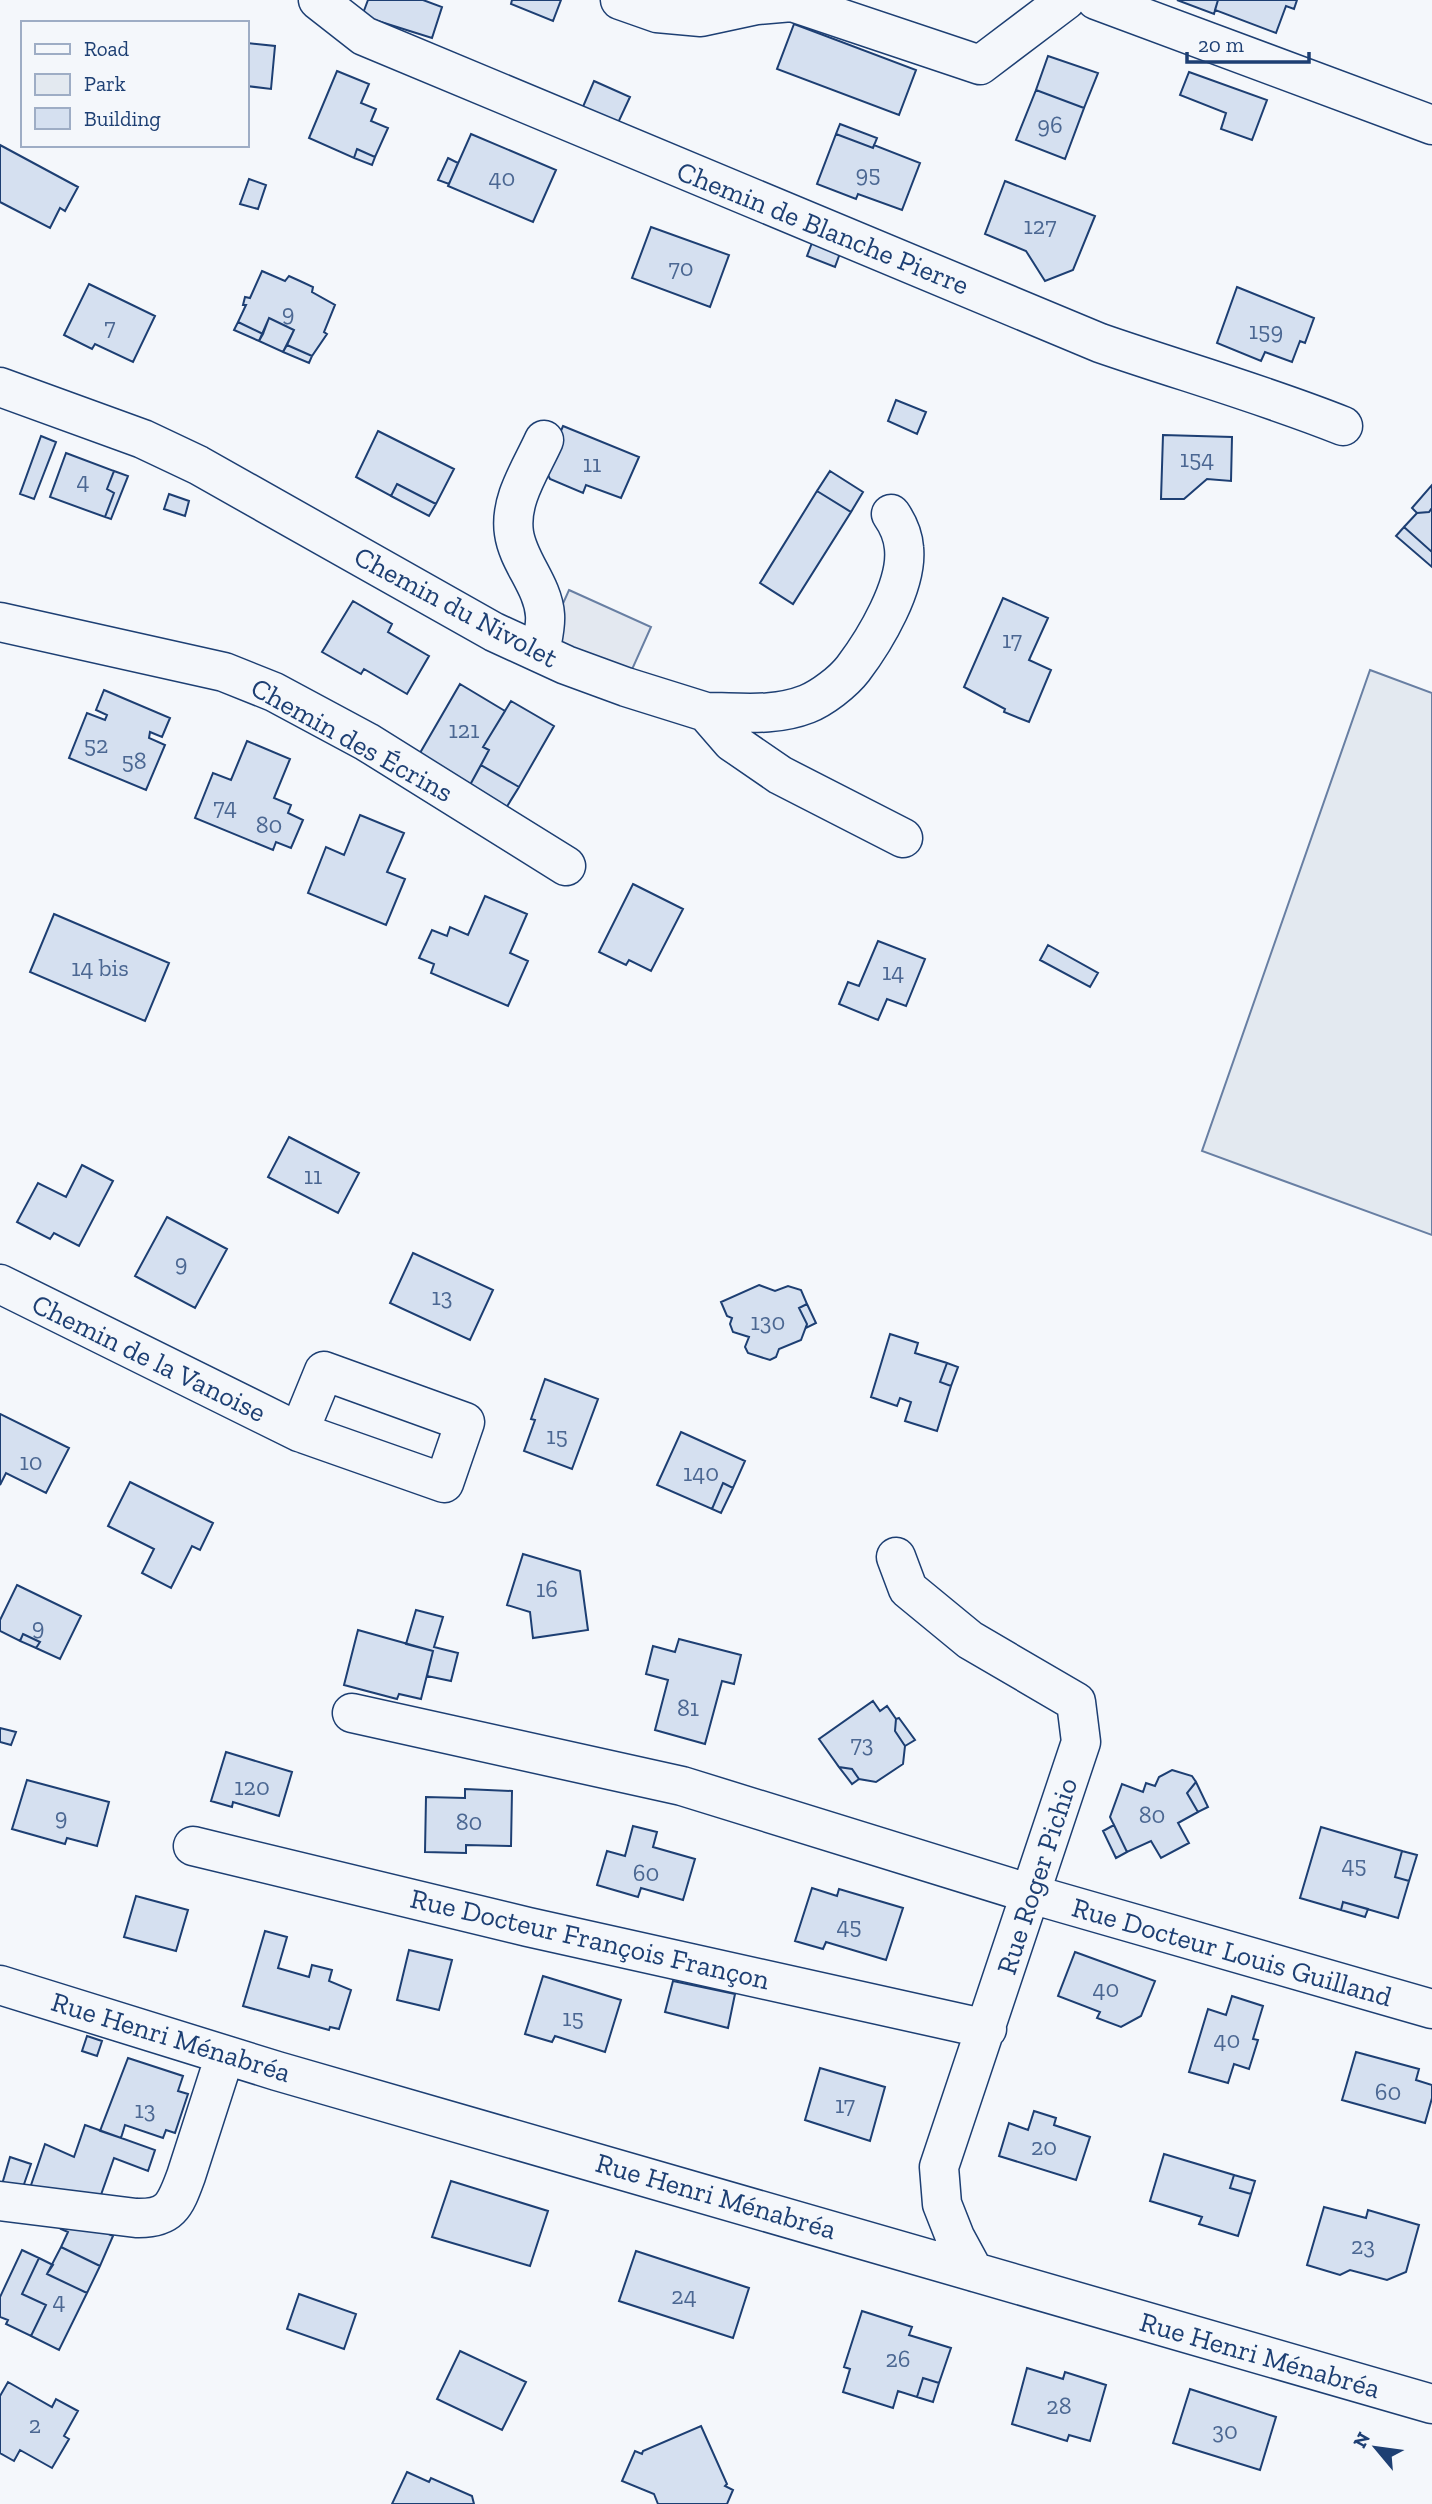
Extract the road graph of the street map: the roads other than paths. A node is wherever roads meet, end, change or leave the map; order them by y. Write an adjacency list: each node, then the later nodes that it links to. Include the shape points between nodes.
1 (318, 0): 7 (street, Chemin de Blanche Pierre, via 364,36 513,100 1100,343 1255,392)
2 (620, 0): 3 (street, via 657,13 701,17 792,2 980,65)
3 (1066, 0)
4 (1097, 0): 5 (street)
5 (1432, 125)
6 (0, 387): 11 (street, Chemin du Nivolet, via 143,439 198,465 453,610)
7 (1343, 426)
8 (544, 440): 11 (street, via 521,486 514,532 546,617)
9 (891, 514): 12 (street, Chemin du Nivolet, via 900,526 905,549 902,575 889,609 852,671 809,704 762,713)
10 (0, 622): 14 (street, Chemin des Écrins, via 224,672 274,692 367,742)
11 (540, 653): 12 (street, Chemin du Nivolet)
12 (706, 712): 13 (street, via 732,742 780,775)
13 (903, 838)
14 (566, 866)
15 (0, 1284): 16 (street, Chemin de la Vanoise)
16 (299, 1432)
17 (896, 1557): 20 (street, Rue Roger Pichio, via 908,1590 970,1640 1076,1702 1081,1742)
18 (352, 1713): 20 (street, Rue Docteur Louis Guilland, via 682,1786)
19 (193, 1846): 23 (street, Rue Docteur François Françon, via 541,1930)
20 (1031, 1894): 22 (street, Rue Docteur Louis Guilland); 23 (street, Rue Roger Pichio)
21 (0, 1985): 24 (street, Rue Henri Ménabréa)
22 (1432, 2009)
23 (987, 2029): 26 (street, Rue Roger Pichio, via 939,2167 942,2204)
24 (225, 2056): 25 (street, via 179,2195 167,2213 153,2219 136,2218); 26 (street, Rue Henri Ménabréa)
25 (0, 2201)
26 (974, 2272): 27 (street, Rue Henri Ménabréa)
27 (1432, 2404)

